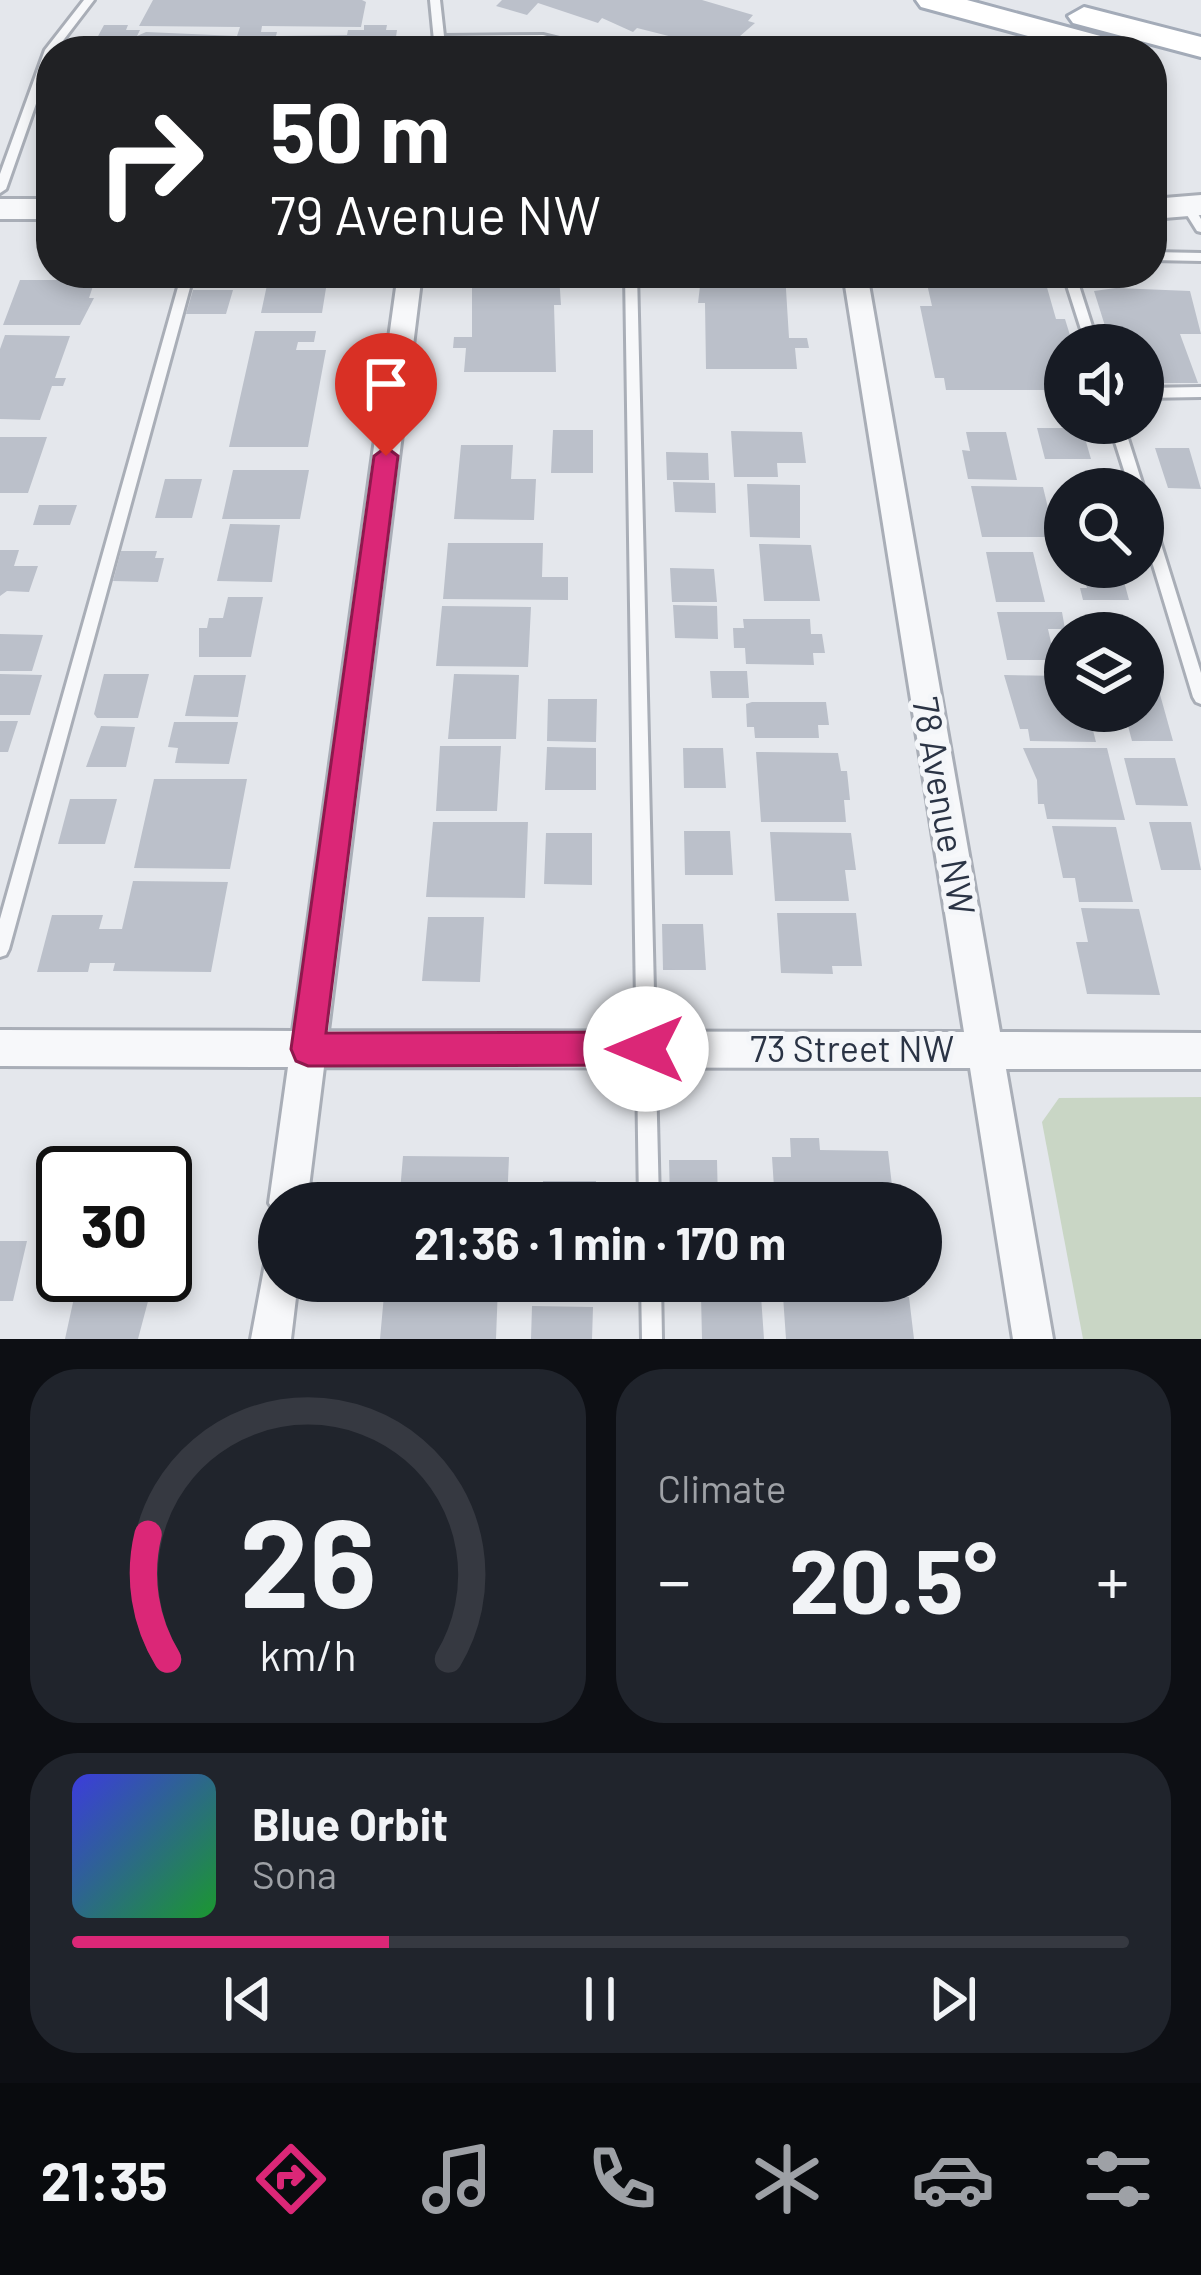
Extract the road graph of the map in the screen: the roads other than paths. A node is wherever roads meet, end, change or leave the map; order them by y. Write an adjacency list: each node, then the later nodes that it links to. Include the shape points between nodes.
1 (89, 0): 5 (lane)
2 (435, 0): 6 (lane)
3 (932, 0): 7 (main road)
4 (1026, 0): 8 (main road)
5 (61, 36)
6 (440, 36)
7 (1064, 36)
8 (1118, 36)
9 (1167, 55): 11 (main road)
10 (1167, 62): 11 (main road)
11 (1198, 67)
12 (36, 89): 13 (lane)
13 (0, 189)
14 (0, 209): 15 (street)
15 (36, 209)
16 (1167, 210): 17 (street)
17 (1197, 213)
18 (1167, 256): 19 (lane)
19 (1201, 257)
20 (184, 288): 30 (lane)
21 (408, 288): 32 (street)
22 (631, 288): 33 (lane)
23 (858, 288): 34 (street, 78 Avenue NW)
24 (1075, 288): 25 (lane)
25 (1086, 324)
26 (1201, 392): 27 (lane)
27 (1164, 393)
28 (1164, 577): 29 (lane)
29 (1201, 697)
30 (0, 949)
31 (0, 1048): 32 (street, 73 Street NW)
32 (308, 1049): 33 (street, 73 Street NW); 36 (street)
33 (646, 1049): 34 (street, 73 Street NW); 37 (lane)
34 (986, 1050): 35 (street, 73 Street NW); 42 (street, 78 Avenue NW)
35 (1201, 1051)
36 (291, 1182)
37 (649, 1182)
38 (276, 1302): 40 (street)
39 (651, 1302): 41 (lane)
40 (271, 1339)
41 (652, 1339)
42 (1033, 1339)

